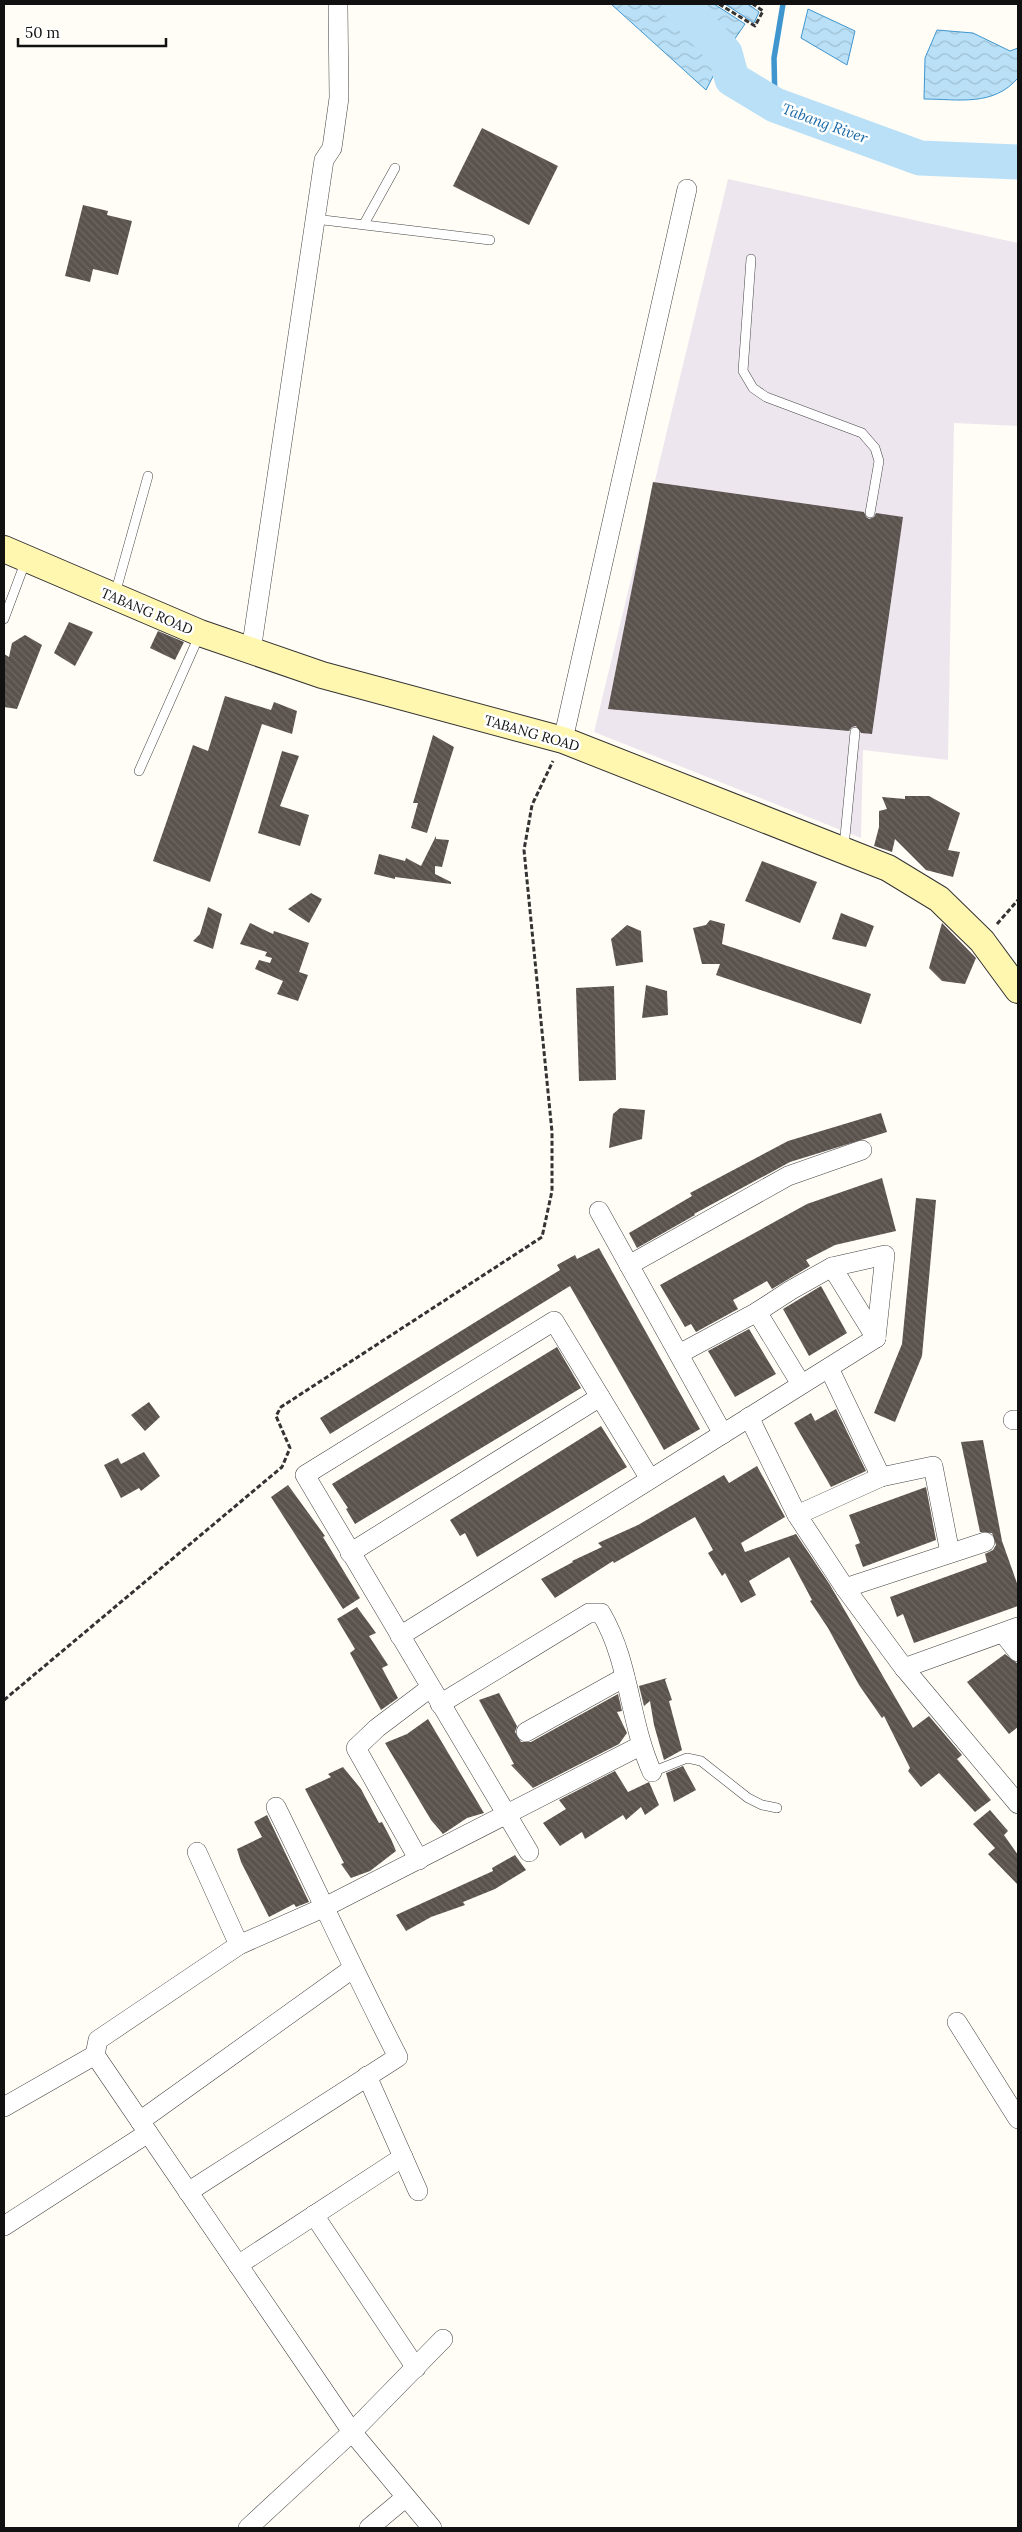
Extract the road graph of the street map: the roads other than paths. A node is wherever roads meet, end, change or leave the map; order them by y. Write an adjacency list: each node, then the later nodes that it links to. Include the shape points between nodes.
1 (338, 6): 4 (street, via 339,98 332,148 324,160)
2 (395, 168): 5 (lane)
3 (687, 189): 16 (street)
4 (315, 219): 5 (lane); 14 (street)
5 (364, 224): 6 (lane)
6 (490, 240)
7 (751, 259): 9 (lane, via 744,371 753,388 766,398 862,433 875,448 879,461)
8 (148, 476): 11 (lane)
9 (870, 513)
10 (15, 555): 11 (main road, TABANG ROAD); 12 (lane)
11 (114, 597): 13 (main road, TABANG ROAD)
12 (4, 619)
13 (200, 633): 14 (main road, TABANG ROAD); 17 (lane)
14 (251, 651): 16 (main road, TABANG ROAD, via 322,675)
15 (855, 732): 18 (lane)
16 (562, 740): 18 (main road, TABANG ROAD)
17 (139, 771)
18 (843, 850): 19 (main road, TABANG ROAD, via 888,868 939,899 982,941)
19 (1018, 990)
20 (862, 1150): 22 (street, via 788,1176)
21 (599, 1211): 22 (street)
22 (629, 1265): 26 (street)
23 (832, 1267): 24 (street); 25 (street); 25 (street, via 885,1255)
24 (757, 1312): 26 (street); 28 (street)
25 (876, 1338): 27 (street)
26 (679, 1354): 31 (street)
27 (829, 1368): 28 (street); 32 (street)
28 (802, 1384): 30 (street)
29 (600, 1397): 33 (street); 36 (street); 36 (street, via 554,1320 305,1475)
30 (749, 1417): 31 (street); 34 (street)
31 (723, 1434): 33 (street)
32 (881, 1477): 34 (street); 37 (street, via 933,1466)
33 (650, 1480): 40 (street)
34 (797, 1515): 38 (street)
35 (985, 1542): 37 (street)
36 (350, 1553): 40 (street)
37 (950, 1553): 38 (street)
38 (845, 1588): 42 (street)
39 (1011, 1630): 41 (street); 42 (street)
40 (400, 1636): 44 (street)
41 (1018, 1652)
42 (904, 1668): 49 (street)
43 (625, 1677): 45 (street, via 601,1613 589,1613); 46 (street); 47 (street)
44 (430, 1688): 45 (street); 55 (street, via 356,1748)
45 (440, 1704): 52 (street)
46 (526, 1732)
47 (640, 1746): 48 (street); 52 (street)
48 (652, 1772): 51 (lane, via 687,1758 700,1761 748,1798)
49 (1018, 1804)
50 (276, 1807): 56 (street)
51 (777, 1808)
52 (506, 1815): 54 (street); 55 (street)
53 (197, 1852): 57 (street)
54 (529, 1852)
55 (419, 1860): 56 (street)
56 (325, 1907): 57 (street); 58 (street)
57 (239, 1944): 60 (street, via 111,2029 98,2040)
58 (352, 1969): 61 (street, via 398,2057); 64 (street)
59 (957, 2022): 63 (street)
60 (95, 2055): 62 (street); 64 (street)
61 (367, 2076): 65 (street); 67 (street)
62 (4, 2107)
63 (1018, 2119)
64 (144, 2127): 67 (street); 69 (street)
65 (403, 2157): 66 (street); 68 (street)
66 (418, 2191)
67 (188, 2192): 70 (street)
68 (314, 2215): 70 (street); 72 (street)
69 (4, 2226)
70 (238, 2265): 73 (street)
71 (443, 2339): 72 (street)
72 (416, 2368): 73 (street)
73 (352, 2432): 74 (street); 75 (street)
74 (406, 2497): 76 (street); 77 (street)
75 (248, 2528)
76 (369, 2528)
77 (432, 2528)

